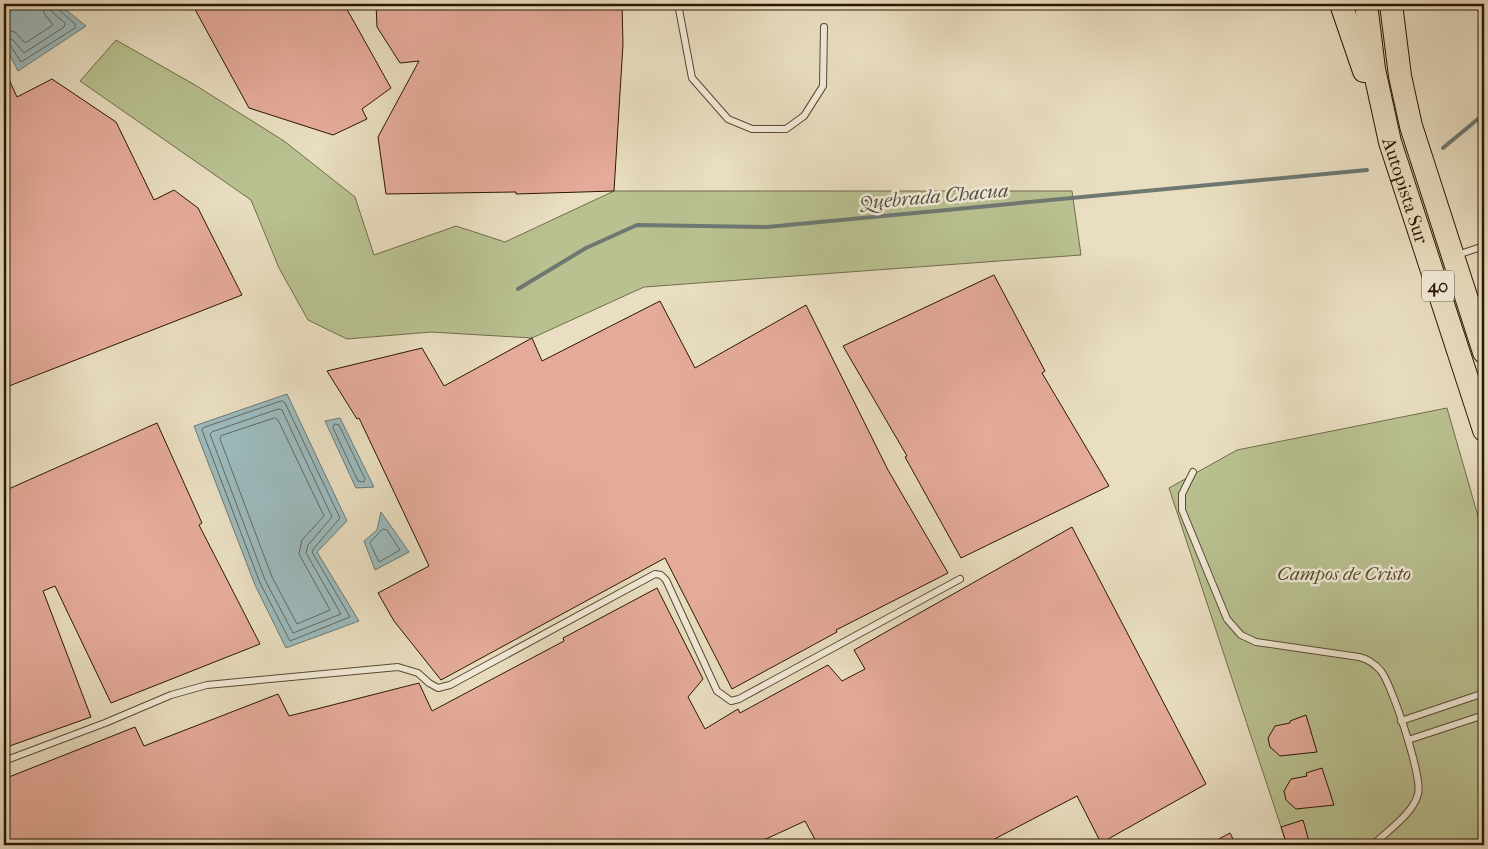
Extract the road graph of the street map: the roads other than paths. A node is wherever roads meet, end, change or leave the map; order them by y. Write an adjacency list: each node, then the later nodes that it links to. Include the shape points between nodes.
1 (678, 4): 5 (lane, via 692,78 728,119 752,129 786,129 804,116 823,86)
2 (1340, 4): 6 (highway, 40)
3 (1366, 4): 6 (highway, Autopista Sur / 40, via 1374,69)
4 (1391, 4): 8 (highway, Autopista Sur / 40, via 1400,76 1411,126)
5 (824, 27)
6 (1390, 142): 11 (highway, Autopista Sur / 40)
7 (1484, 246): 8 (lane)
8 (1454, 256): 9 (highway, Autopista Sur / 40)
9 (1480, 322): 10 (highway, Autopista Sur / 40)
10 (1484, 352)
11 (1484, 430)
12 (1193, 472): 16 (lane, via 1182,494 1182,510 1230,625 1256,642 1359,657 1371,662 1385,676)
13 (960, 580): 18 (lane, via 731,701 717,690 666,580 655,574 450,685 438,688 418,673 398,667 207,685 171,695)
14 (1484, 693): 16 (lane)
15 (1484, 715): 17 (lane)
16 (1401, 721): 17 (lane)
17 (1408, 740): 19 (lane, via 1419,781 1418,795 1412,808)
18 (4, 761)
19 (1373, 845)

